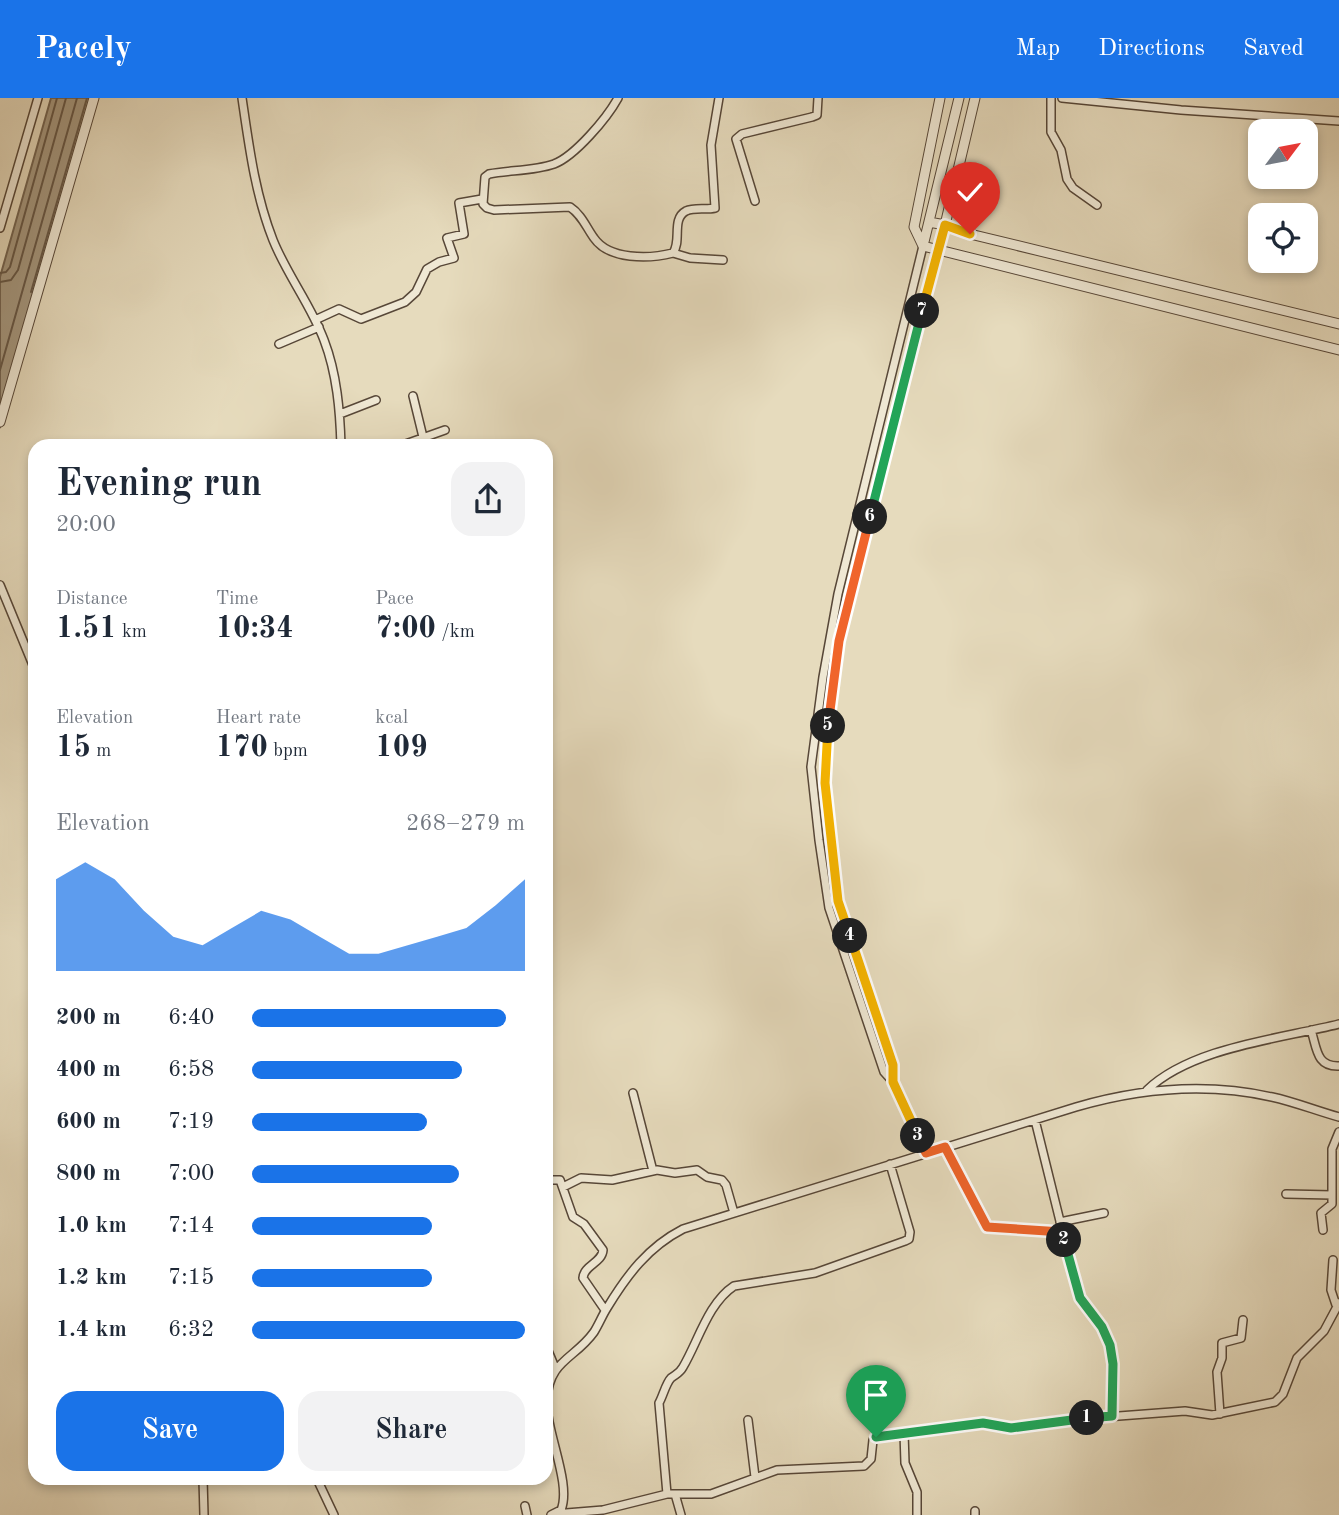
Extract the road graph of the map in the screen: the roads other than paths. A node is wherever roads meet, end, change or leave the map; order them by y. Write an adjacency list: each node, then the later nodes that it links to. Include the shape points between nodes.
1 (38, 98): 18 (street)
2 (94, 98): 30 (street)
3 (242, 98): 23 (street, via 263,212 282,260)
4 (618, 98): 13 (street, via 601,124 561,161 489,174 483,181)
5 (719, 98): 21 (street, via 711,145 715,208 689,210 680,216)
6 (818, 98): 14 (street, via 817,115 736,139)
7 (940, 98): 19 (street, via 914,227)
8 (959, 98): 16 (street)
9 (975, 98): 17 (street)
10 (1051, 98): 15 (street, via 1051,132 1067,179)
11 (1062, 98): 12 (street)
12 (1339, 121)
13 (482, 198): 21 (street, via 487,208 494,210 570,207 598,244 613,253); 23 (street, via 458,203 464,234 447,239 454,258 427,270 411,298 356,319 339,309)
14 (755, 201)
15 (1097, 205)
16 (929, 222): 17 (street); 19 (street)
17 (945, 225): 20 (street); 24 (street)
18 (0, 228)
19 (923, 246): 20 (street); 40 (street, via 838,594 811,767 830,908 884,1072)
20 (938, 249): 26 (street); 40 (street, via 846,608 827,735 825,783 838,901 893,1065)
21 (673, 253): 22 (street)
22 (723, 260)
23 (317, 323): 25 (street); 29 (street, via 330,355)
24 (1339, 324)
25 (279, 344)
26 (1339, 350)
27 (413, 396): 32 (street)
28 (376, 400): 29 (street)
29 (340, 414): 33 (street)
30 (0, 422)
31 (445, 430): 32 (street)
32 (423, 437): 34 (street)
33 (341, 439)
34 (418, 439)
35 (0, 584): 36 (street)
36 (28, 653)
37 (1339, 1024): 38 (street)
38 (1311, 1030): 39 (street, via 1323,1062); 41 (street, via 1219,1052 1167,1074)
39 (1339, 1066)
40 (893, 1082): 47 (street)
41 (1146, 1090): 43 (street, via 1195,1088 1256,1094); 44 (street)
42 (634, 1093): 49 (street)
43 (1339, 1117)
44 (1035, 1120): 46 (street); 56 (street)
45 (1339, 1132): 53 (street, via 1332,1149)
46 (945, 1147): 47 (street); 58 (street, via 987,1227)
47 (926, 1153): 48 (street)
48 (890, 1164): 54 (street); 74 (street, via 909,1239 815,1273 734,1286 703,1325 684,1366 668,1381 659,1403)
49 (653, 1171): 51 (street, via 612,1180 581,1178); 54 (street, via 697,1170 722,1181)
50 (553, 1179): 51 (street)
51 (563, 1187): 61 (street, via 573,1217 603,1250 583,1278)
52 (1286, 1194): 53 (street)
53 (1332, 1195): 57 (street, via 1332,1204 1321,1213)
54 (734, 1213): 61 (street, via 683,1229 657,1244)
55 (1104, 1213): 56 (street)
56 (1060, 1222): 58 (street)
57 (1323, 1230)
58 (1062, 1232): 67 (street, via 1077,1290 1110,1345)
59 (1333, 1260): 60 (street, via 1331,1290)
60 (1337, 1304): 66 (street, via 1324,1331 1297,1358 1280,1399)
61 (605, 1310): 64 (street, via 593,1333)
62 (1243, 1320): 66 (street, via 1241,1338 1222,1345 1217,1372)
63 (553, 1363): 64 (street)
64 (556, 1370): 65 (street)
65 (553, 1372)
66 (1220, 1414): 67 (street, via 1185,1410)
67 (1112, 1416): 69 (street, via 1011,1428 983,1423)
68 (748, 1420): 71 (street)
69 (904, 1433): 71 (street, via 873,1440 872,1459 864,1466 777,1470); 81 (street, via 907,1468 917,1492)
70 (553, 1443): 79 (street, via 564,1495 561,1510)
71 (755, 1477): 74 (street, via 711,1494)
72 (203, 1485): 76 (street)
73 (320, 1485): 77 (street)
74 (671, 1494): 79 (street, via 603,1510); 80 (street)
75 (525, 1506): 78 (street)
76 (204, 1515)
77 (334, 1515)
78 (527, 1515)
79 (552, 1515)
80 (681, 1515)
81 (917, 1515)

